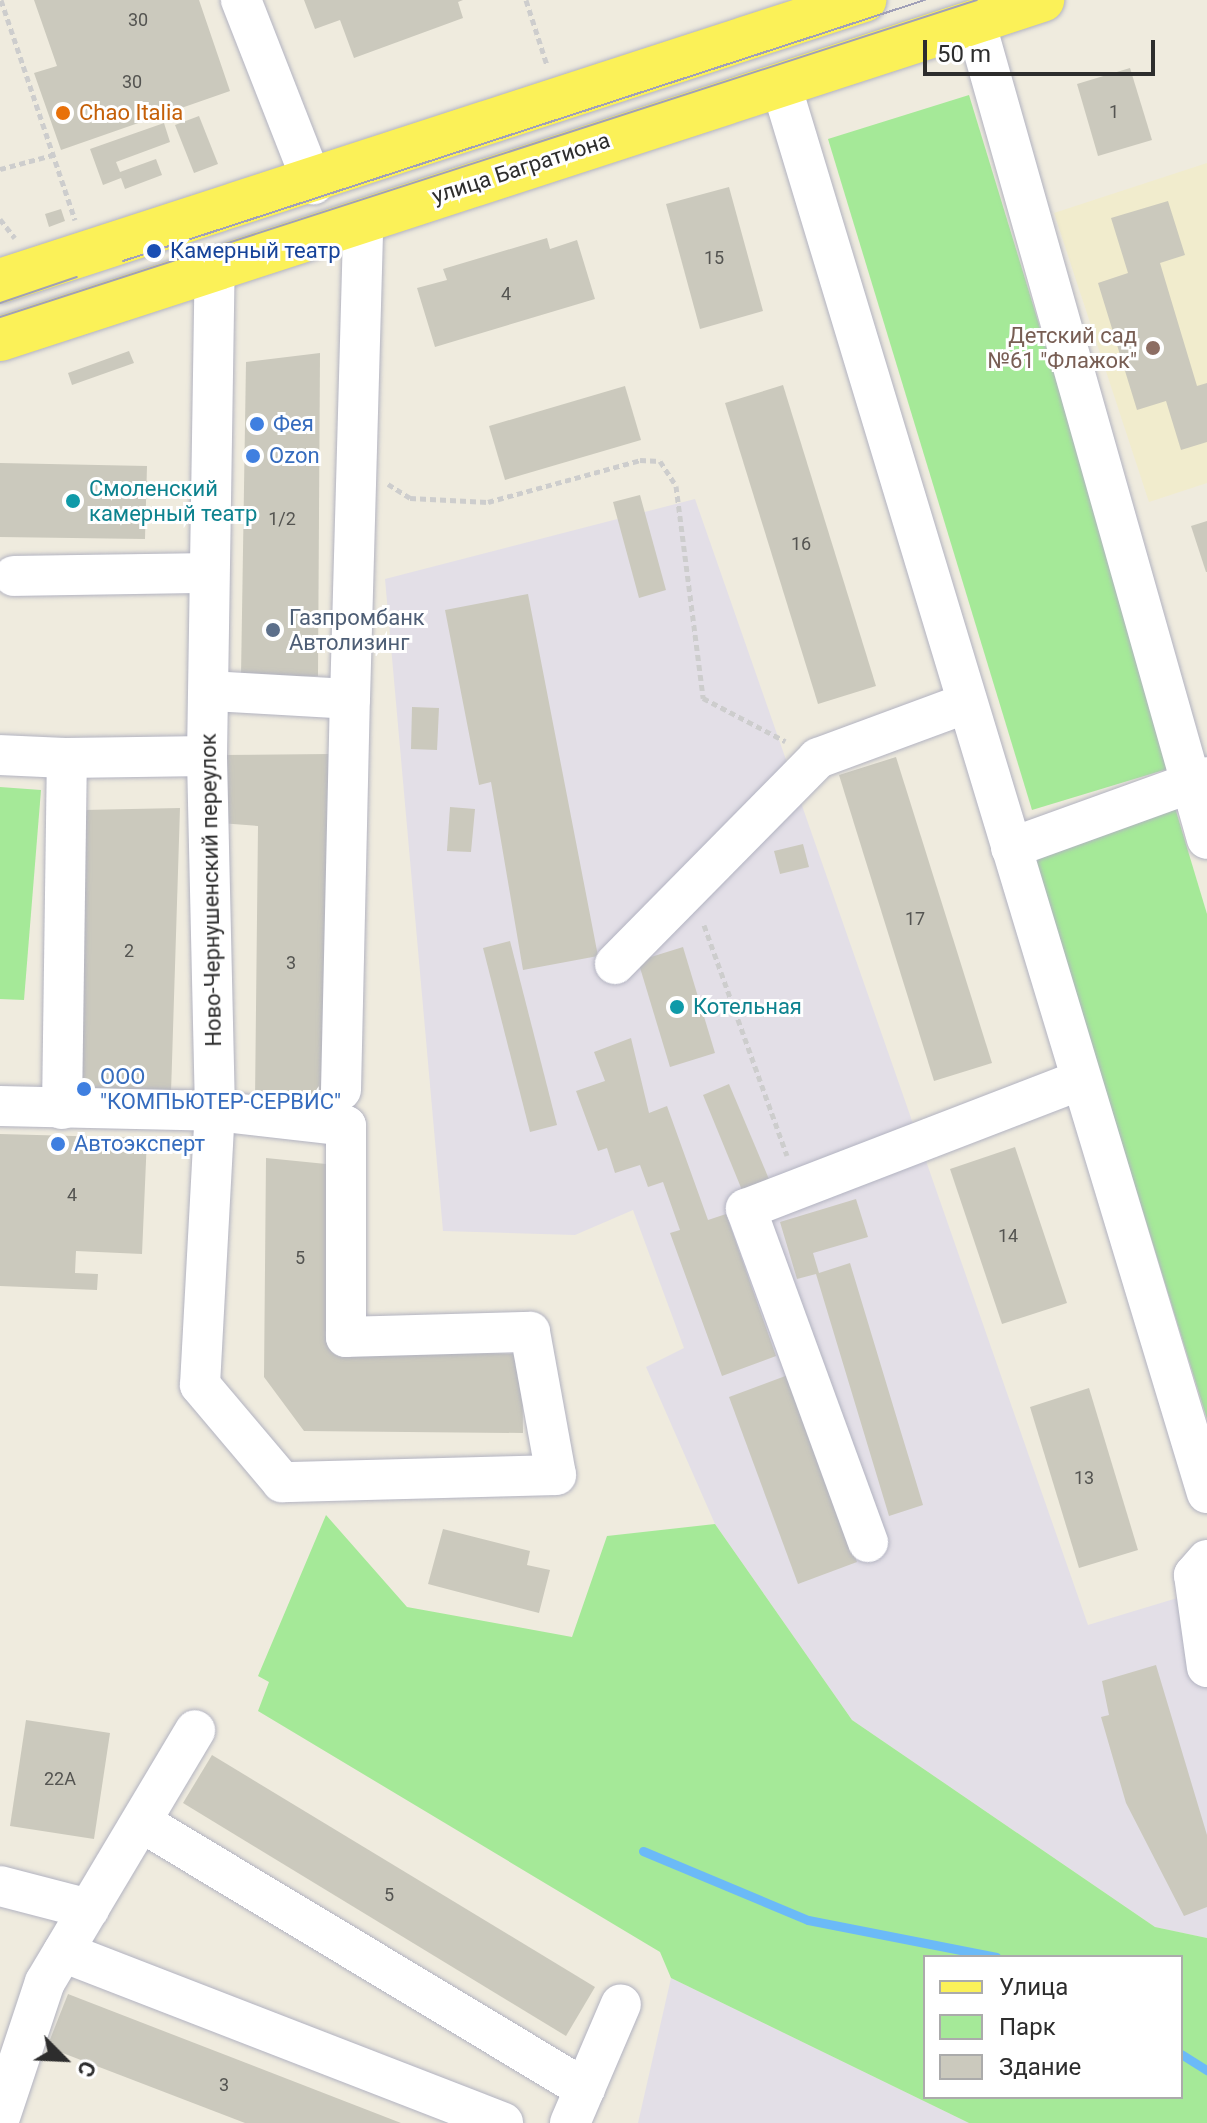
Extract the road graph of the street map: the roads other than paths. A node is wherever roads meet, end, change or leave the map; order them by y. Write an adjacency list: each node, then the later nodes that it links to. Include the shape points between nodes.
1 (241, 0): 6 (street)
2 (1042, 0): 4 (main road, улица Багратиона)
3 (842, 4): 6 (main road)
4 (975, 21): 5 (main road, улица Багратиона); 19 (street)
5 (781, 85): 7 (main road, улица Багратиона); 15 (street)
6 (313, 184): 9 (main road)
7 (363, 219): 8 (main road, улица Багратиона); 14 (street)
8 (215, 269): 10 (main road, улица Багратиона); 11 (street, Ново-Чернушенский переулок)
9 (0, 281)
10 (0, 339)
11 (209, 573): 12 (street); 13 (street, Ново-Чернушенский переулок)
12 (14, 576)
13 (211, 691): 14 (street); 17 (street, Ново-Чернушенский переулок)
14 (350, 699): 24 (street)
15 (967, 703): 21 (street); 22 (street, via 818,758)
16 (0, 755): 18 (street)
17 (207, 756): 18 (street); 27 (street, Ново-Чернушенский переулок)
18 (67, 758): 26 (street)
19 (1199, 780): 20 (street); 21 (street)
20 (1207, 839)
21 (1011, 848): 23 (street)
22 (615, 964)
23 (1081, 1080): 28 (street); 29 (street, via 746,1209)
24 (341, 1090)
25 (0, 1106): 26 (street)
26 (62, 1109): 27 (street)
27 (215, 1111): 27 (street, Ново-Чернушенский переулок, via 200,1385 282,1482 556,1475 530,1332 346,1337 346,1126)
28 (1207, 1493)
29 (868, 1542)
30 (1207, 1560): 31 (street, via 1194,1575)
31 (1207, 1667)
32 (195, 1730): 33 (street)
33 (141, 1822): 35 (street); 38 (street)
34 (0, 1886): 35 (street)
35 (89, 1909): 36 (street)
36 (63, 1952): 39 (street, via 45,1982); 40 (street)
37 (621, 2004): 38 (street)
38 (578, 2106)
39 (0, 2117)
40 (503, 2123)

